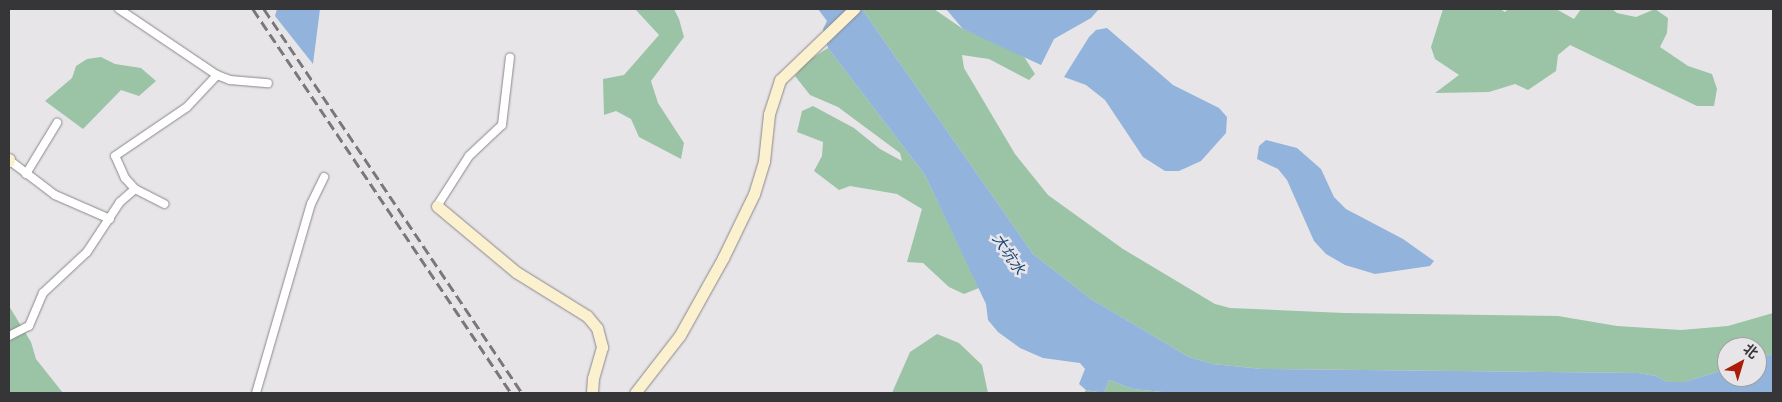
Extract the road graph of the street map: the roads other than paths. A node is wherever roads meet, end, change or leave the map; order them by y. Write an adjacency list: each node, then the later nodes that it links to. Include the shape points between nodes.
1 (119, 9): 4 (street)
2 (854, 9): 17 (street, via 780,80 769,114 764,161 754,194 680,335)
3 (510, 57): 12 (street, via 502,125 469,156)
4 (217, 75): 5 (street, via 230,80); 10 (street, via 187,107 115,156 125,178)
5 (268, 83)
6 (57, 123): 8 (street)
7 (9, 160): 8 (street)
8 (26, 174): 13 (street, via 55,195)
9 (324, 177): 15 (street, via 311,204)
10 (135, 189): 11 (street); 13 (street, via 120,202)
11 (164, 204)
12 (437, 206): 16 (street, via 516,272 587,316 598,328 602,347)
13 (110, 219): 14 (street, via 87,252 43,293 29,326)
14 (9, 336)
15 (256, 393)
16 (592, 393)
17 (635, 393)

